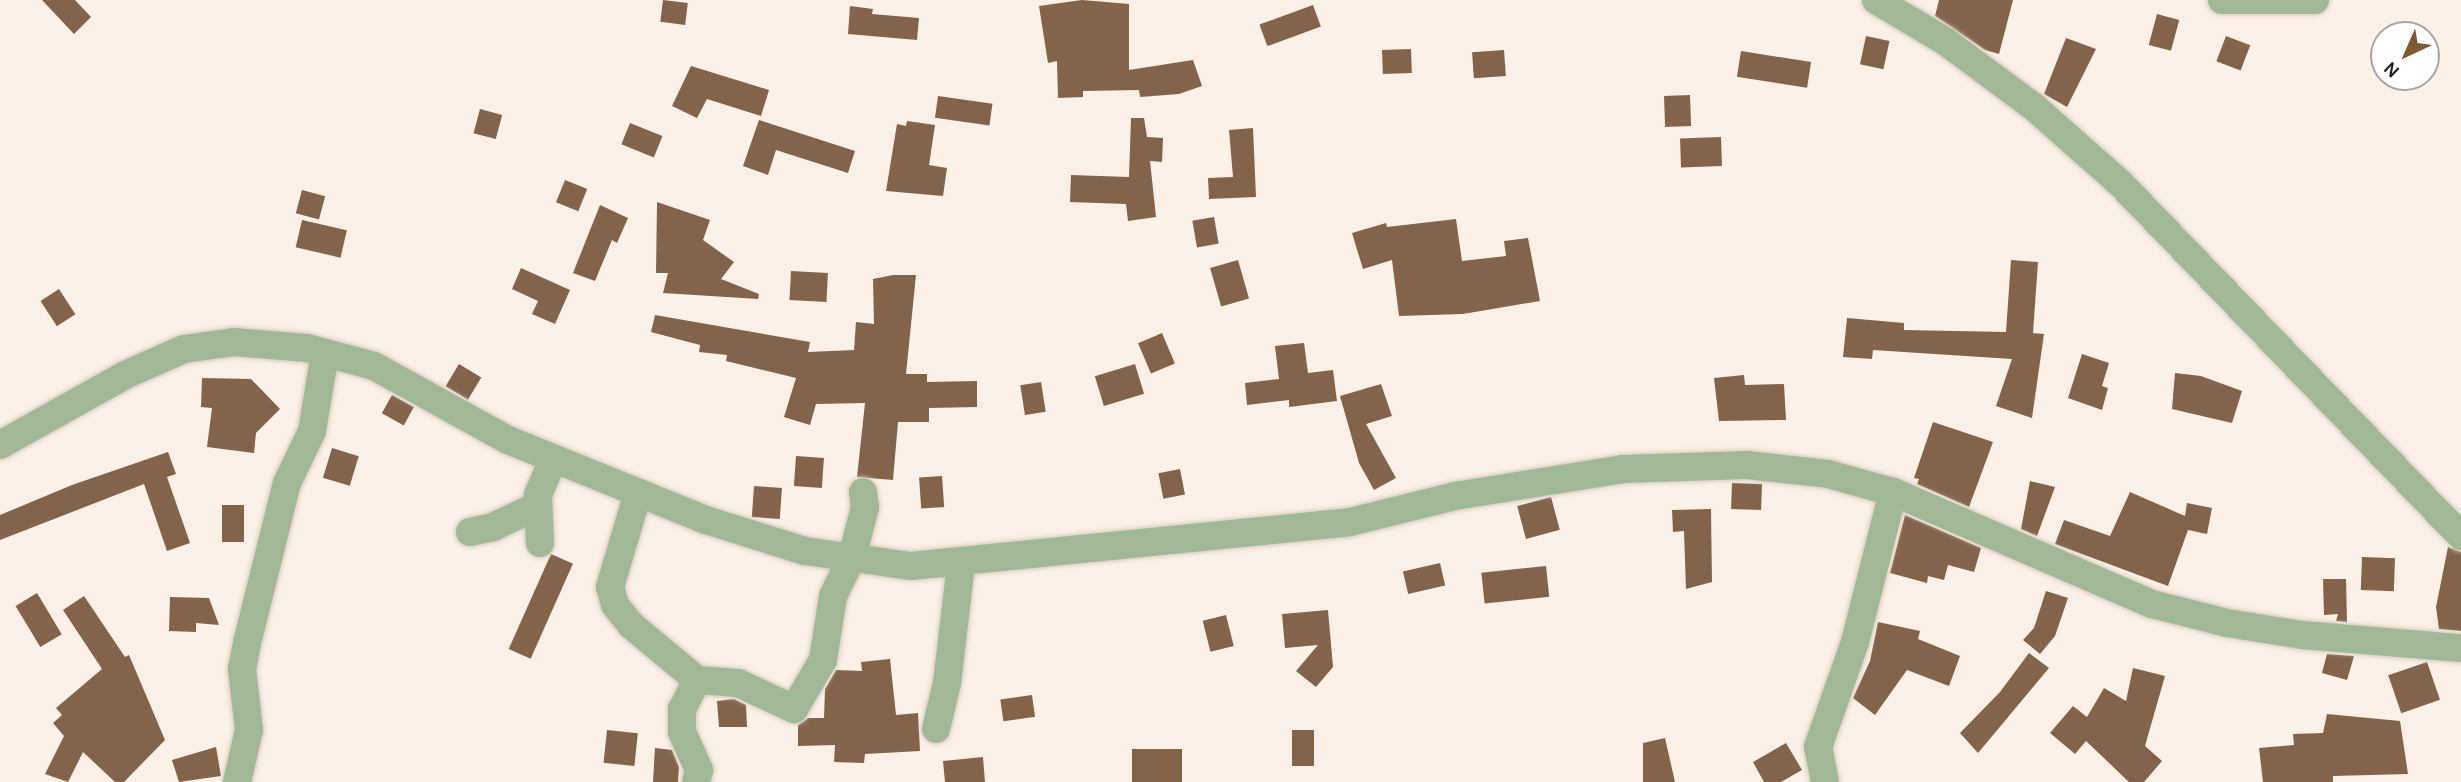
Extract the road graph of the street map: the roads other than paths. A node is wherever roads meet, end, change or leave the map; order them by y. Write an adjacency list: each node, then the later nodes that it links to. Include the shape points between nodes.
1 (1876, 0): 12 (street, via 1945,41 2034,107 2101,165 2215,277)
2 (2222, 0): 3 (street)
3 (2315, 0)
4 (325, 353): 5 (street, via 233,342 184,349 125,375); 6 (street, via 374,366 508,440); 19 (street, via 312,431 287,483 247,643 242,669 249,730)
5 (0, 445)
6 (554, 459): 9 (street); 10 (street)
7 (863, 492): 14 (street, via 865,508)
8 (1893, 492): 15 (street, via 1828,474 1747,465 1623,469 1455,496 1350,522); 16 (street, via 2152,604 2302,635); 21 (street, via 1855,642 1818,747)
9 (638, 494): 14 (street, via 805,551); 17 (street, via 614,566 610,587 615,605 649,643)
10 (537, 506): 11 (street); 13 (street)
11 (470, 533)
12 (2461, 536)
13 (540, 543)
14 (852, 557): 15 (street, via 911,566); 17 (street, via 833,596 823,660 794,709 738,682)
15 (961, 564): 18 (street, via 947,683)
16 (2461, 648)
17 (697, 680): 20 (street, via 682,709 682,732 699,770)
18 (936, 729)
19 (237, 782)
20 (696, 782)
21 (1825, 782)

